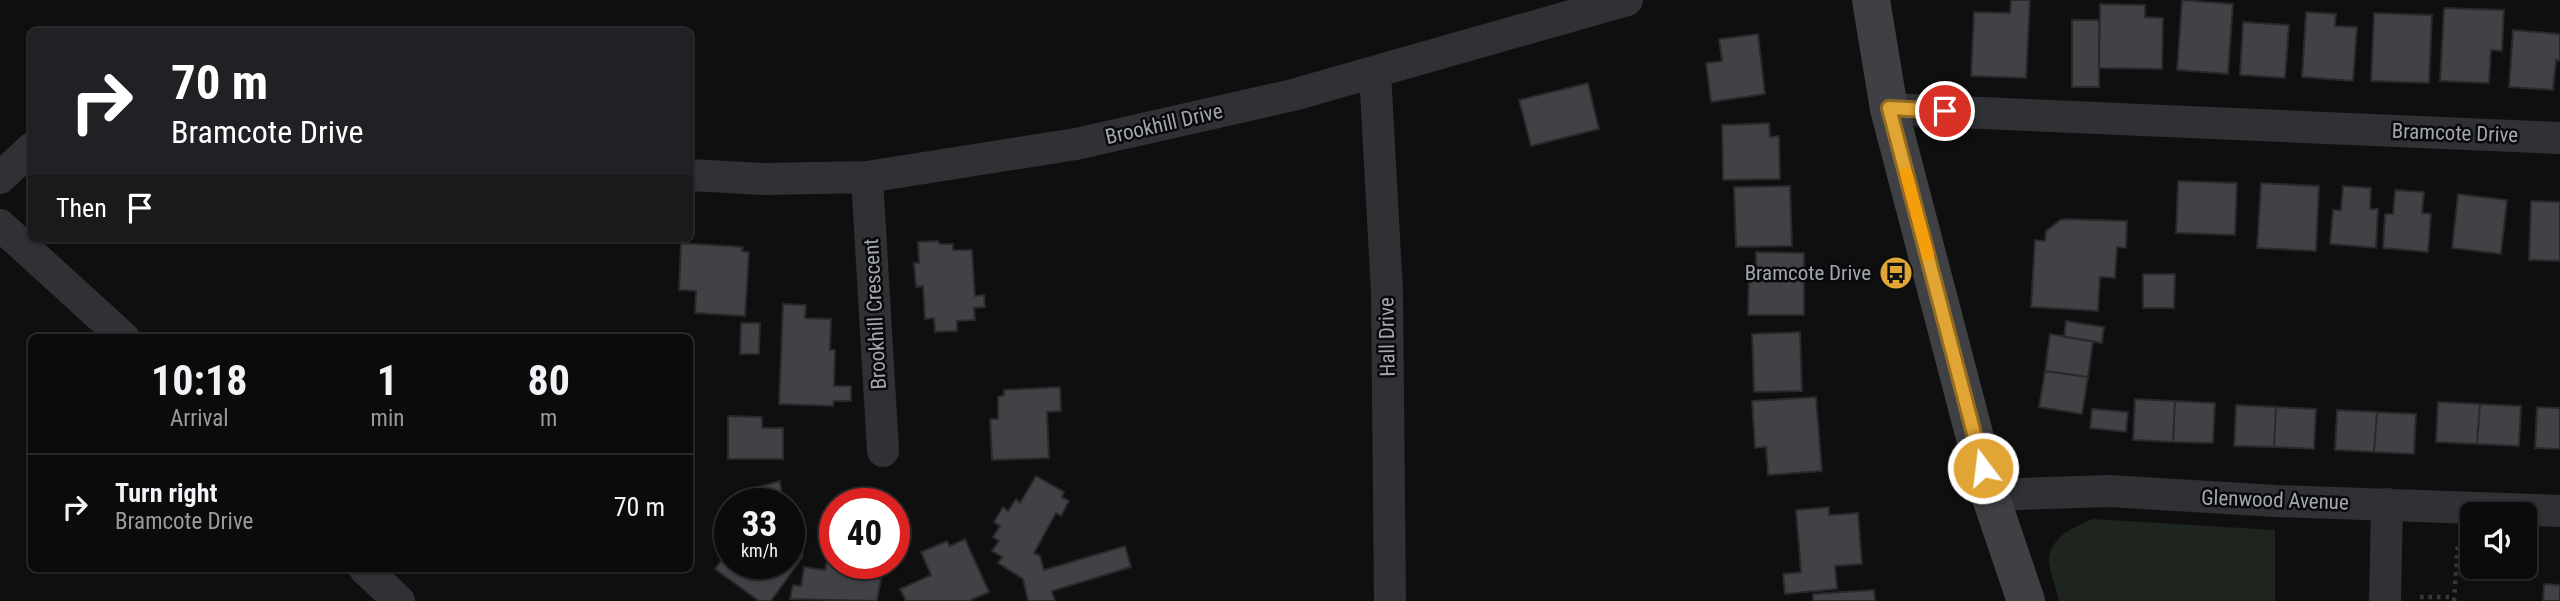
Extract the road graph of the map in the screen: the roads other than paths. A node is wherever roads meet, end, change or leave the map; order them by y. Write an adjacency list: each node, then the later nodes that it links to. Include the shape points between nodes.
1 (1627, 0): 3 (street, Brookhill Drive)
2 (1871, 0): 4 (street)
3 (1375, 73): 8 (street, Brookhill Drive, via 1076,144); 18 (street, Hall Drive, via 1387,292)
4 (1889, 108): 5 (street, Bramcote Drive); 13 (street)
5 (2560, 138)
6 (28, 152): 9 (street)
7 (693, 175): 8 (street, Brookhill Drive)
8 (867, 177): 12 (street, Brookhill Crescent)
9 (0, 178)
10 (0, 225): 11 (street)
11 (120, 334)
12 (883, 451)
13 (1990, 495): 14 (street, Glenwood Avenue, via 2109,491); 19 (street)
14 (2388, 504): 15 (street, Glenwood Avenue); 20 (street)
15 (2560, 511)
16 (368, 572): 17 (street)
17 (399, 601)
18 (1390, 601)
19 (2026, 601)
20 (2385, 601)

